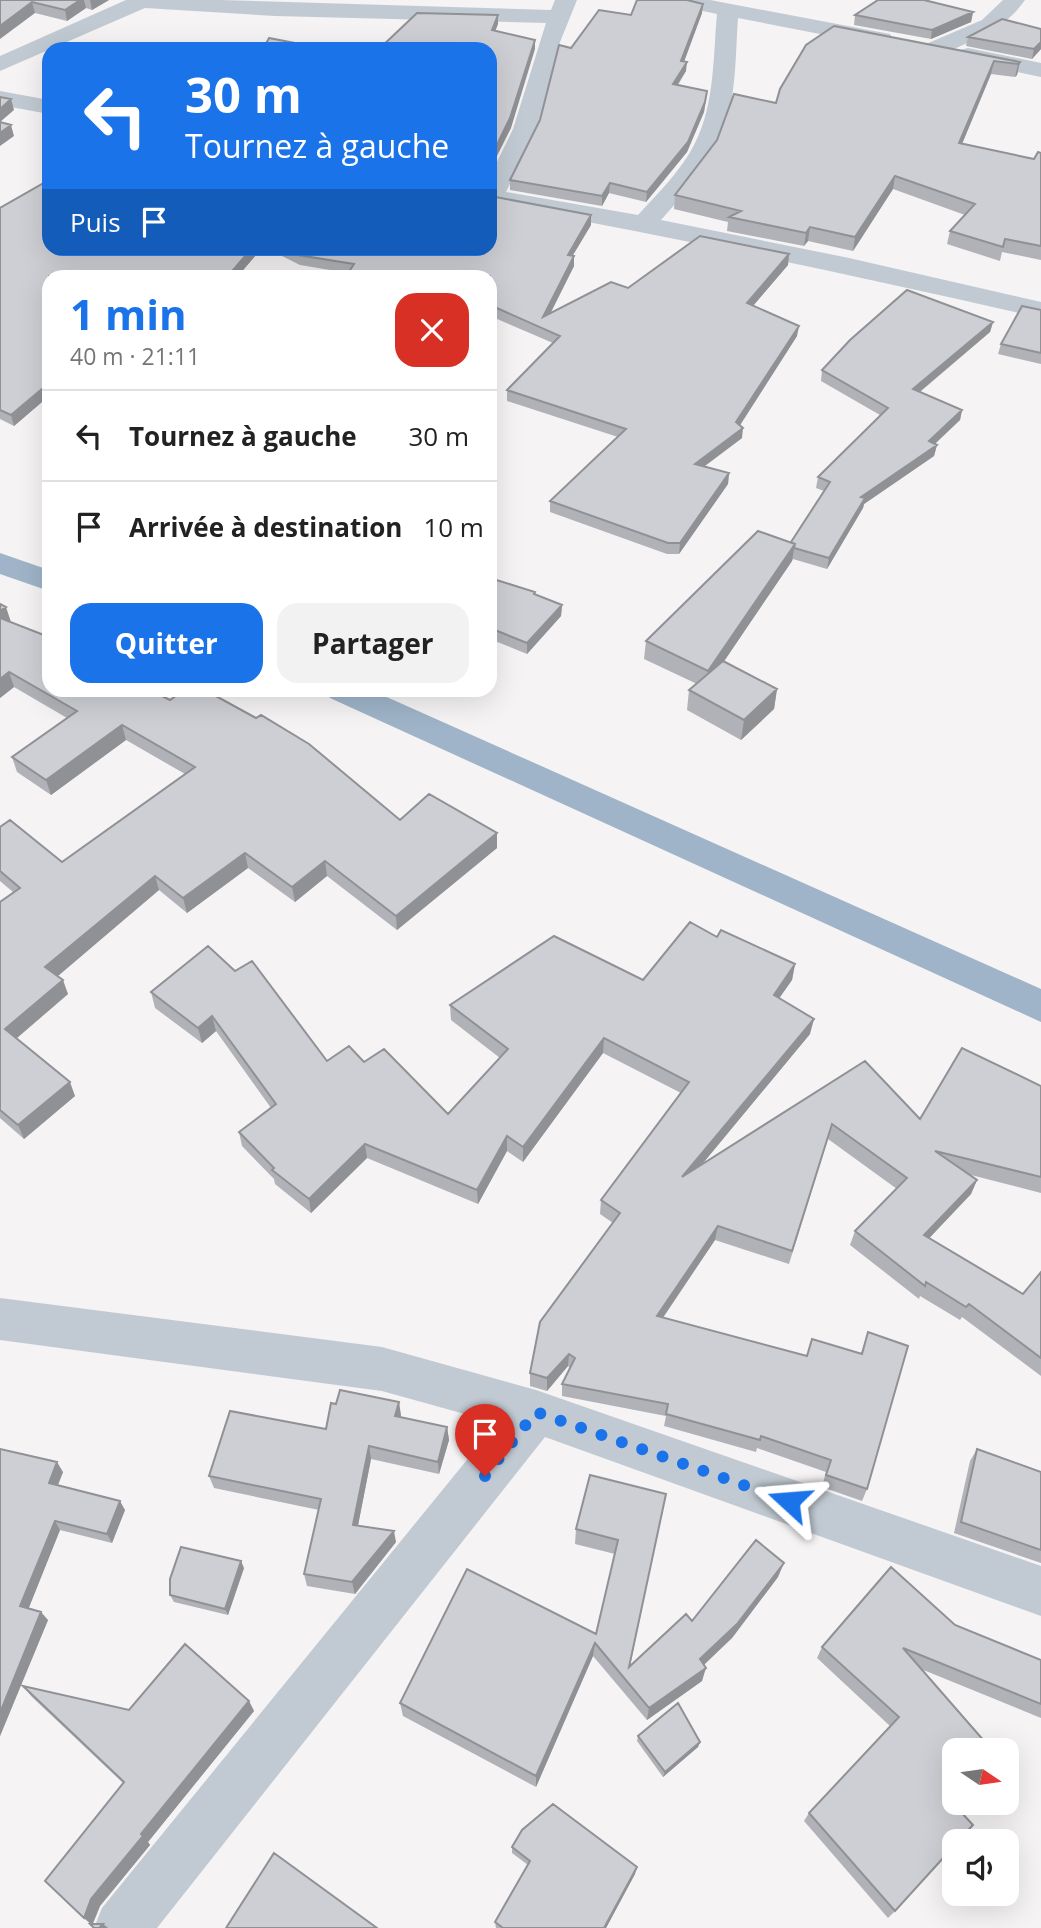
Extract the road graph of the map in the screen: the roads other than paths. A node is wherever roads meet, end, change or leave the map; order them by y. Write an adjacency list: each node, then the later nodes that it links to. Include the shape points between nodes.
1 (677, 0): 5 (street)
2 (1014, 0): 8 (street, via 1002,15 981,28)
3 (143, 1): 4 (street, via 275,10); 6 (street)
4 (562, 8): 13 (street, via 525,130)
5 (728, 10): 8 (street); 15 (street, via 721,83 708,140)
6 (50, 42)
7 (42, 45): 9 (street)
8 (920, 46): 10 (street)
9 (0, 64)
10 (1041, 69)
11 (0, 98): 12 (street)
12 (42, 106)
13 (497, 185)
14 (497, 198): 15 (street)
15 (644, 224): 16 (street)
16 (1041, 310)
17 (0, 563): 18 (highway)
18 (42, 578)
19 (357, 697): 20 (highway)
20 (1041, 1006)
21 (0, 1319): 22 (street, via 382,1369)
22 (536, 1412): 23 (street); 24 (street)
23 (1041, 1591)
24 (122, 1928)

